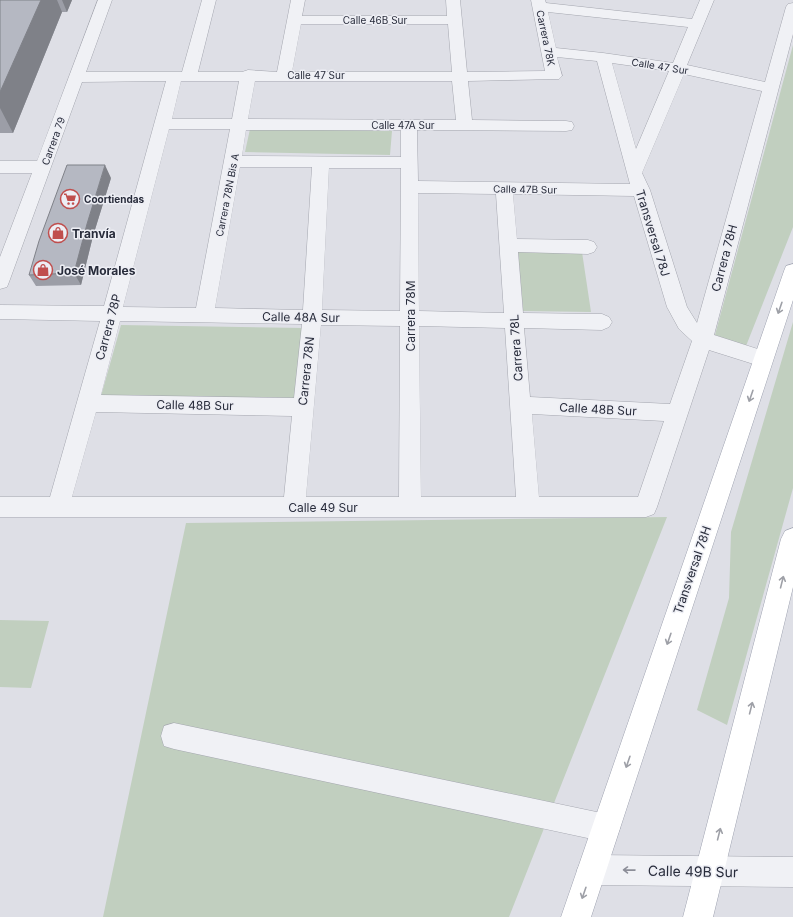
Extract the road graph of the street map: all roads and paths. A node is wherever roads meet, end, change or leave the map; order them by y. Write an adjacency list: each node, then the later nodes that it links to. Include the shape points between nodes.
1 (105, 0): 19 (street, Carrera 79)
2 (209, 0): 16 (street, Carrera 78P)
3 (298, 0): 8 (street)
4 (453, 0): 9 (street)
5 (707, 0): 10 (street)
6 (539, 4): 10 (street); 11 (street, Carrera 78K)
7 (793, 7): 20 (street, Carrera 78H)
8 (294, 20): 9 (street, Calle 46B Sur); 15 (street)
9 (455, 20): 17 (street)
10 (697, 24): 13 (street)
11 (549, 52): 12 (street, Calle 47 Sur); 18 (street, Carrera 78K)
12 (603, 57): 13 (street, Calle 47 Sur); 31 (street, Transversal 78J)
13 (679, 68): 20 (street, Calle 47 Sur); 31 (street)
14 (248, 75): 15 (street, Calle 47 Sur); 16 (street, Calle 47 Sur); 22 (street, Carrera 78N Bis A)
15 (284, 75): 17 (street, Calle 47 Sur)
16 (182, 76): 19 (street, Calle 47 Sur); 21 (street, Carrera 78P)
17 (460, 76): 18 (street, Calle 47 Sur); 24 (street)
18 (554, 76)
19 (77, 77): 30 (street, Carrera 79)
20 (771, 88): 46 (street, Carrera 78H)
21 (162, 124): 22 (street, Calle 47A Sur); 40 (street, Carrera 78P)
22 (240, 124): 23 (street, Calle 47A Sur); 26 (street, Carrera 78N Bis A)
23 (410, 125): 24 (street, Calle 47A Sur); 28 (street, Carrera 78M)
24 (464, 125): 25 (street, Calle 47A Sur)
25 (566, 126)
26 (233, 161): 27 (street); 41 (street, Carrera 78N Bis A)
27 (321, 163): 28 (street); 42 (street, Carrera 78N)
28 (410, 163): 32 (street, Carrera 78M)
29 (0, 167): 30 (street)
30 (44, 167): 38 (street, Carrera 79)
31 (634, 173): 34 (street, Transversal 78J)
32 (410, 187): 33 (street, Calle 47B Sur); 43 (street, Carrera 78M)
33 (504, 188): 34 (street, Calle 47B Sur); 35 (street, Carrera 78L)
34 (641, 190): 46 (street, Transversal 78J, via 676,307 693,332)
35 (508, 245): 36 (street); 44 (street, Carrera 78L)
36 (588, 247)
37 (793, 271): 47 (main road, Transversal 78H, one-way to 47)
38 (0, 282)
39 (0, 312): 40 (street, Calle 48A Sur)
40 (111, 314): 41 (street, Calle 48A Sur); 48 (street, Carrera 78P)
41 (204, 315): 42 (street, Calle 48A Sur)
42 (312, 318): 43 (street, Calle 48A Sur); 50 (street, Carrera 78N)
43 (410, 319): 44 (street, Calle 48A Sur); 55 (street, Carrera 78M)
44 (514, 321): 45 (street, Calle 48A Sur); 49 (street, Carrera 78L)
45 (602, 322)
46 (703, 338): 47 (street, Transversal 78J); 51 (street, Carrera 78H)
47 (763, 359): 60 (main road, Transversal 78H, one-way to 60)
48 (88, 403): 50 (street, Calle 48B Sur); 53 (street, Carrera 78P)
49 (520, 405): 51 (street, Calle 48B Sur); 56 (street, Carrera 78L)
50 (303, 407): 54 (street, Carrera 78N)
51 (677, 413): 57 (street, Carrera 78H)
52 (0, 507): 53 (street, Calle 49 Sur)
53 (58, 507): 54 (street, Calle 49 Sur)
54 (294, 507): 55 (street, Calle 49 Sur)
55 (410, 507): 56 (street, Calle 49 Sur)
56 (528, 507): 57 (street, Calle 49 Sur)
57 (646, 507)
58 (793, 539): 62 (main road, one-way to 58)
59 (174, 736): 60 (street)
60 (606, 828): 61 (main road, Transversal 78H)
61 (592, 870): 62 (street, Calle 49B Sur, one-way to 61); 64 (main road, Transversal 78H, one-way to 64)
62 (710, 872): 63 (street, Calle 49B Sur); 65 (main road)
63 (793, 872)
64 (576, 917)
65 (698, 917)

